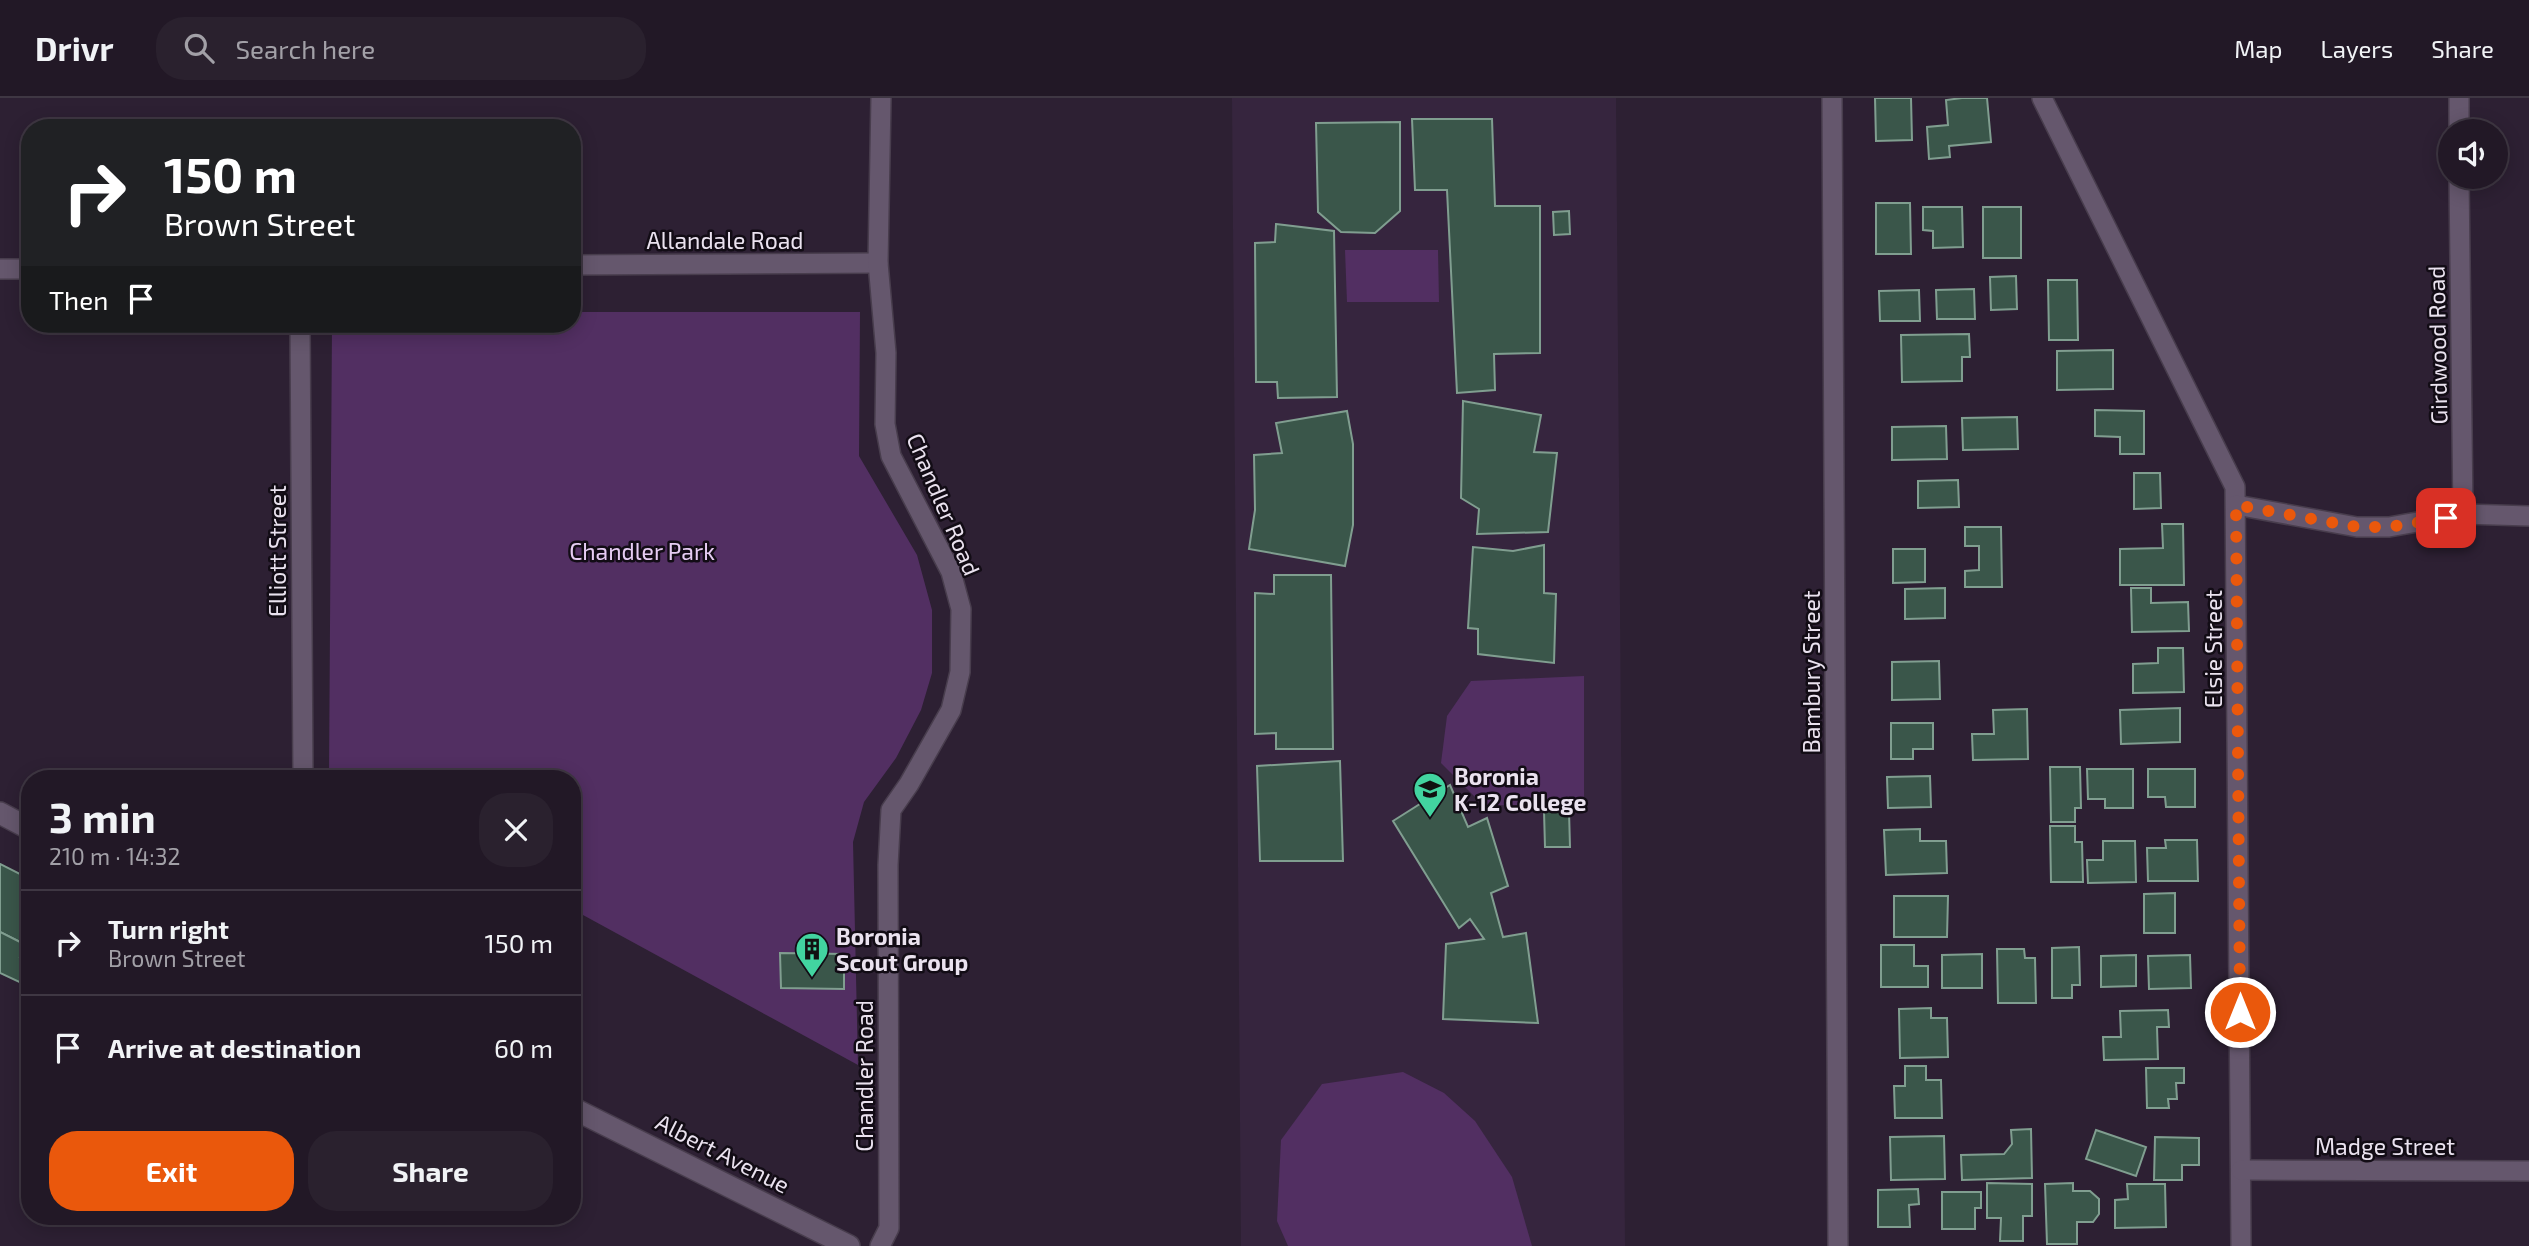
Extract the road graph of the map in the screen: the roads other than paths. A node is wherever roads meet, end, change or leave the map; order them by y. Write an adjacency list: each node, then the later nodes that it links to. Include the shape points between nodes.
1 (881, 98): 7 (street, Chandler Road)
2 (1832, 98): 21 (street, Bambury Street)
3 (2042, 98): 12 (street, Elsie Street, via 2224,461 2235,487)
4 (2459, 98): 5 (street)
5 (2459, 119)
6 (2459, 189): 13 (street, Girdwood Road)
7 (878, 263): 8 (street, Allandale Road); 20 (street, Chandler Road, via 886,353 885,424 891,456 951,572 961,609 960,672 951,710 891,810 889,1228)
8 (581, 265)
9 (0, 269): 10 (street)
10 (21, 269)
11 (300, 333): 15 (street, Elliott Street)
12 (2236, 505): 13 (street, via 2357,527 2389,527); 17 (street, Elsie Street)
13 (2463, 514): 14 (street)
14 (2529, 516)
15 (303, 770)
16 (581, 1112): 19 (main road, Albert Avenue)
17 (2241, 1170): 18 (street, Madge Street); 22 (street, Elsie Street)
18 (2529, 1171)
19 (849, 1246)
20 (880, 1246)
21 (1838, 1246)
22 (2241, 1246)

